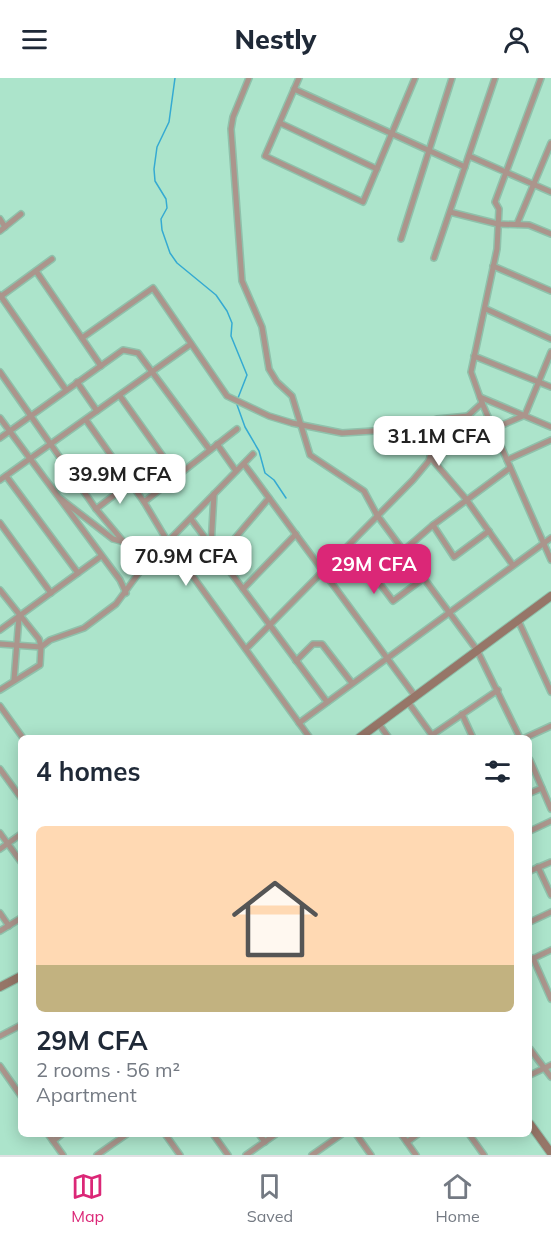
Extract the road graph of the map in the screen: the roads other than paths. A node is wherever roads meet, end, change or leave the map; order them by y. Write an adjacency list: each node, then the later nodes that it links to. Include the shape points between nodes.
1 (249, 78): 55 (street, via 231,129 240,274 262,327 269,369 276,382 292,396)
2 (299, 78): 7 (street)
3 (415, 78): 9 (street)
4 (452, 78): 11 (street)
5 (495, 78): 13 (street)
6 (541, 78): 16 (street)
7 (294, 89): 8 (street); 9 (street)
8 (280, 123): 15 (street); 15 (street, via 265,156 275,161 363,202)
9 (392, 134): 11 (street); 15 (street)
10 (551, 143): 12 (street)
11 (429, 151): 14 (street); 26 (street)
12 (549, 153): 17 (street)
13 (469, 156): 14 (street); 16 (street)
14 (465, 167): 19 (street)
15 (377, 169)
16 (506, 172): 17 (street); 22 (street, via 495,202 499,208)
17 (534, 184): 18 (street); 23 (street)
18 (551, 192)
19 (450, 212): 22 (street); 27 (street)
20 (21, 214): 24 (street)
21 (0, 219): 24 (street)
22 (498, 224): 23 (street); 29 (street)
23 (517, 224): 25 (street)
24 (3, 229)
25 (551, 234)
26 (401, 239)
27 (434, 258)
28 (52, 259): 30 (street)
29 (493, 266): 31 (street); 33 (street)
30 (36, 271): 32 (street); 34 (street)
31 (551, 291)
32 (0, 296): 45 (street)
33 (486, 309): 35 (street); 38 (street)
34 (81, 338): 36 (street, via 153,288); 39 (street)
35 (551, 339)
36 (191, 344): 41 (street); 55 (street, via 227,396 269,416)
37 (551, 352): 43 (street)
38 (474, 356): 43 (street); 47 (street, via 471,372)
39 (101, 366): 41 (street, via 123,350 138,353); 42 (street)
40 (0, 372): 51 (street)
41 (153, 372): 46 (street); 64 (street)
42 (77, 382): 45 (street); 49 (street)
43 (538, 382): 44 (street); 50 (street)
44 (551, 387)
45 (66, 390): 51 (street)
46 (120, 396): 49 (street); 73 (street)
47 (480, 397): 48 (street); 50 (street)
48 (482, 403): 52 (street); 58 (street)
49 (97, 411): 54 (street)
50 (525, 415): 56 (street); 58 (street)
51 (31, 416): 59 (street); 62 (street)
52 (468, 416): 55 (street, via 437,419 405,429 362,432); 66 (street, via 438,443)
53 (0, 418): 59 (street)
54 (86, 420): 62 (street); 75 (street)
55 (300, 424): 82 (street, via 310,455 364,491)
56 (551, 427)
57 (237, 429): 63 (street)
58 (493, 429): 68 (street)
59 (9, 431): 60 (street); 67 (street)
60 (0, 438)
61 (551, 440): 68 (street)
62 (51, 444): 67 (street); 81 (street)
63 (217, 444): 64 (street); 71 (street)
64 (210, 450): 73 (street)
65 (253, 454): 69 (street)
66 (430, 457): 79 (street); 82 (street)
67 (29, 459): 72 (street); 76 (street)
68 (507, 460): 70 (street)
69 (244, 464): 71 (street); 78 (street)
70 (510, 468): 79 (street); 89 (street)
71 (236, 471): 77 (street)
72 (6, 476): 74 (street); 100 (street)
73 (177, 476): 80 (street)
74 (0, 480)
75 (130, 483): 80 (street); 81 (street)
76 (55, 494): 90 (street, via 113,539); 94 (street)
77 (214, 494): 83 (street); 92 (street)
78 (269, 498): 87 (street); 95 (street)
79 (466, 499): 85 (street); 86 (street)
80 (144, 502): 91 (street)
81 (96, 509): 90 (street)
82 (377, 515): 93 (street); 99 (street)
83 (190, 519): 91 (street); 92 (street)
84 (0, 523): 104 (street)
85 (433, 525): 86 (street, via 454,557); 93 (street)
86 (489, 531): 97 (street)
87 (296, 534): 99 (street); 103 (street)
88 (551, 537): 89 (street)
89 (543, 541): 96 (street); 97 (street)
90 (124, 542): 98 (street)
91 (168, 542): 98 (street); 115 (street)
92 (211, 546): 95 (street)
93 (403, 550): 101 (street); 101 (street, via 374,576 386,593 393,601)
94 (100, 557): 100 (street); 105 (street)
95 (219, 557): 103 (street)
96 (551, 560)
97 (512, 564): 107 (street)
98 (144, 566): 105 (street)
99 (323, 571): 110 (street); 117 (street)
100 (78, 573): 104 (street)
101 (424, 579): 107 (street)
102 (0, 590): 108 (street)
103 (243, 590): 110 (street)
104 (51, 593): 108 (street)
105 (126, 593): 114 (street, via 84,628)
106 (551, 597): 109 (street)
107 (448, 612): 116 (street); 117 (street)
108 (19, 617): 111 (street); 113 (street); 114 (street)
109 (518, 620): 116 (street); 123 (street)
110 (269, 626): 115 (street); 118 (street)
111 (0, 630)
112 (0, 644): 113 (street)
113 (16, 644): 114 (street); 119 (street)
114 (41, 647): 119 (street, via 40,665)
115 (246, 650): 129 (street)
116 (477, 650): 122 (street); 124 (street)
117 (387, 657): 120 (street); 124 (street)
118 (296, 661): 120 (street, via 320,643); 125 (street)
119 (14, 680): 121 (street)
120 (352, 684): 125 (street)
121 (0, 690)
122 (498, 690): 128 (street); 139 (street)
123 (551, 692)
124 (416, 696): 126 (street)
125 (327, 702): 129 (street)
126 (408, 702): 130 (street); 136 (street)
127 (0, 706): 132 (street)
128 (462, 714): 137 (street); 138 (street)
129 (299, 723): 133 (street)
130 (379, 724): 134 (street); 135 (street)
131 (551, 726): 140 (street)
132 (21, 735)
133 (308, 735)
134 (363, 735)
135 (387, 735)
136 (432, 735)
137 (434, 735)
138 (472, 735)
139 (519, 735)
140 (532, 735)
141 (532, 765): 143 (street)
142 (0, 769): 145 (street)
143 (542, 788): 144 (street); 146 (street)
144 (532, 792)
145 (18, 794)
146 (551, 809)
147 (551, 821): 148 (street)
148 (532, 830)
149 (0, 833): 151 (street)
150 (18, 836): 151 (street)
151 (8, 843): 152 (street); 153 (street)
152 (0, 849)
153 (18, 858)
154 (551, 862): 155 (street)
155 (538, 867): 156 (street); 157 (street)
156 (532, 870)
157 (551, 895)
158 (551, 912): 161 (street)
159 (0, 914): 162 (street)
160 (18, 920): 162 (street)
161 (532, 921)
162 (9, 926): 163 (street)
163 (0, 931)
164 (551, 950): 165 (street)
165 (532, 959)
166 (532, 961): 169 (street)
167 (18, 978): 168 (street)
168 (0, 987)
169 (551, 999)
170 (18, 1027): 171 (street)
171 (0, 1036)
172 (532, 1052): 175 (street)
173 (551, 1065): 175 (street)
174 (0, 1066): 178 (street)
175 (544, 1068): 176 (street); 177 (street)
176 (532, 1074)
177 (551, 1077)
178 (18, 1092)
179 (532, 1127): 195 (street)
180 (50, 1137): 192 (street)
181 (57, 1137): 192 (street)
182 (123, 1137): 198 (street)
183 (167, 1137): 196 (street)
184 (215, 1137): 199 (street)
185 (261, 1137): 193 (street)
186 (272, 1137): 193 (street)
187 (338, 1137): 201 (street)
188 (358, 1137): 202 (street)
189 (403, 1137): 194 (street)
190 (414, 1137): 194 (street)
191 (471, 1137): 204 (street)
192 (52, 1140): 197 (street)
193 (265, 1142): 200 (street)
194 (407, 1142): 203 (street)
195 (551, 1153)
196 (177, 1154)
197 (63, 1155)
198 (98, 1155)
199 (228, 1155)
200 (246, 1155)
201 (312, 1155)
202 (371, 1155)
203 (416, 1155)
204 (484, 1155)

